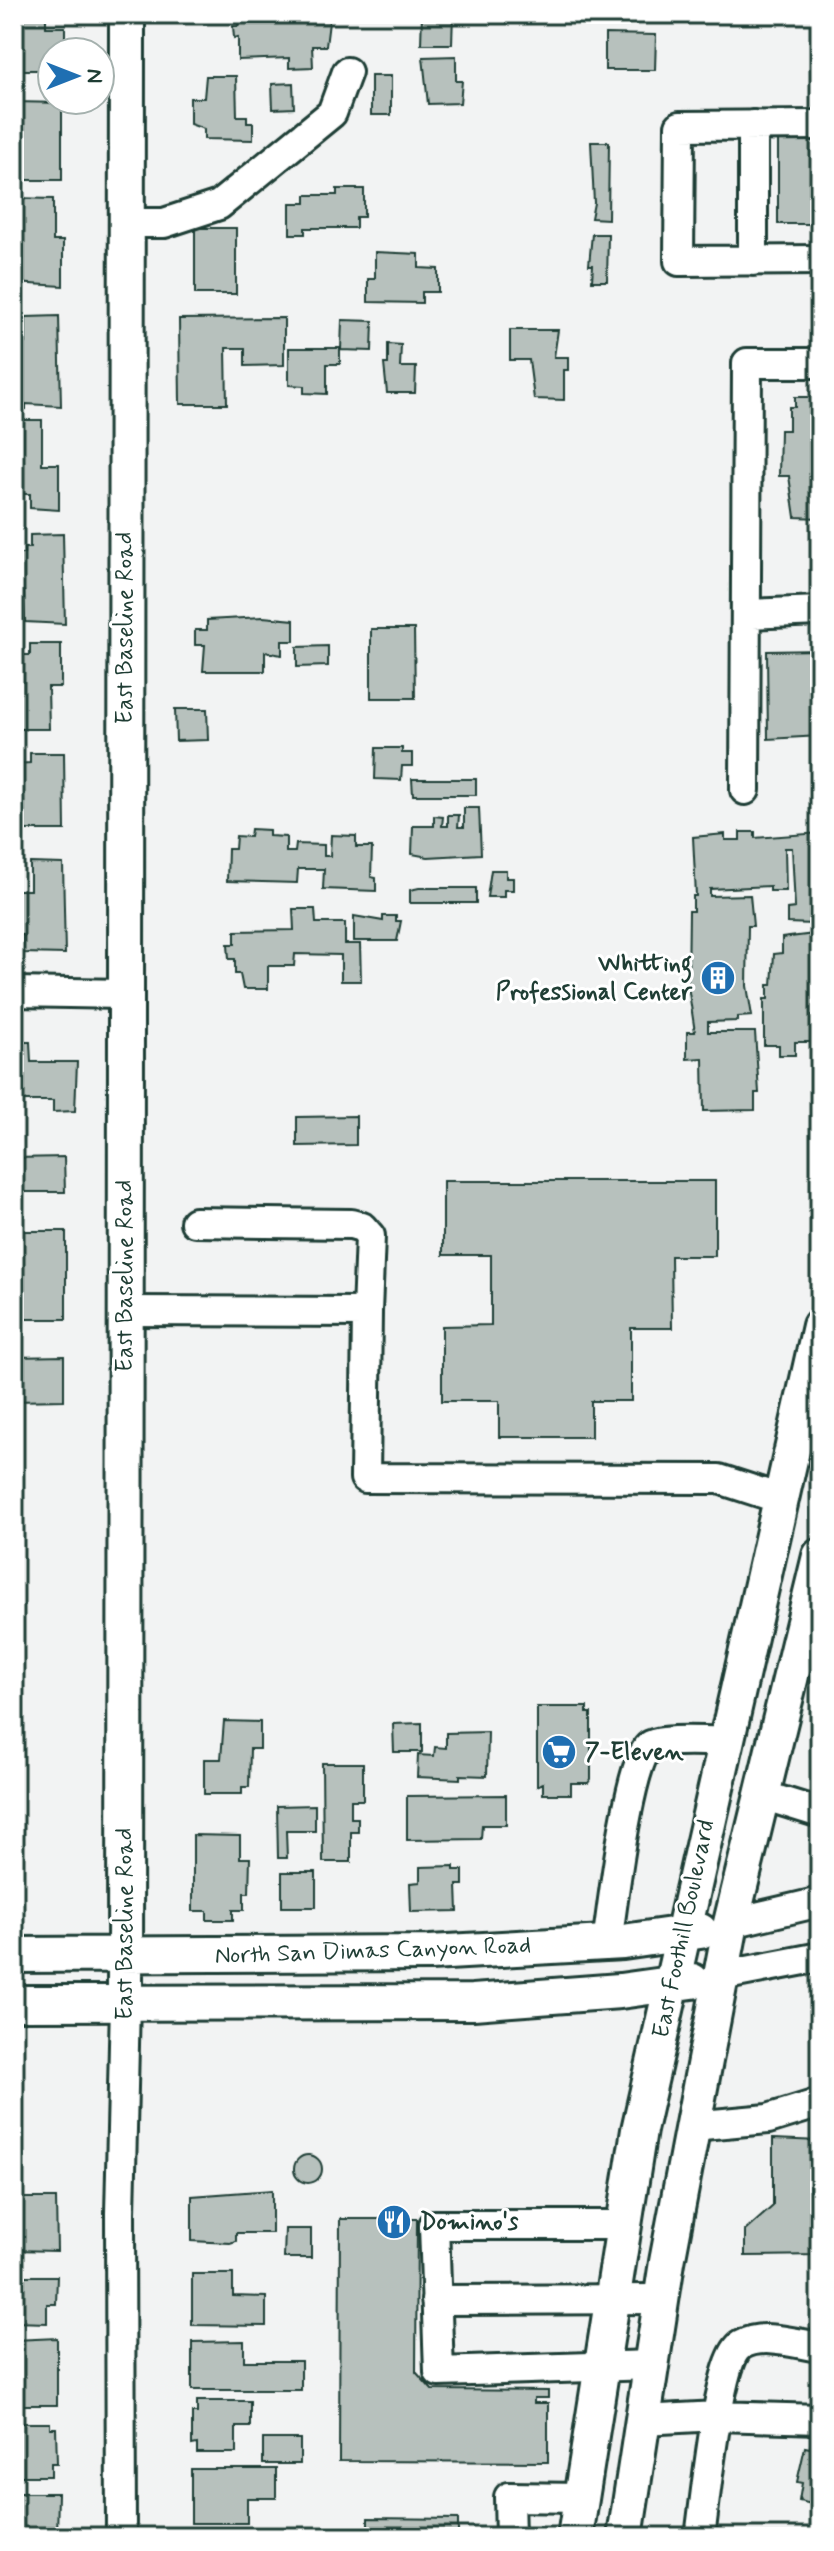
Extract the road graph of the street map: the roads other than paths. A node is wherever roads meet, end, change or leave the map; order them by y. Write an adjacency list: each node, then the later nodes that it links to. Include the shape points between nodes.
1 (127, 14): 5 (main road, East Baseline Road)
2 (347, 72): 5 (street, via 332,113 219,205 164,223)
3 (753, 125): 4 (street); 7 (street); 7 (street, via 680,126 679,261)
4 (820, 125)
5 (127, 223): 13 (main road, East Baseline Road)
6 (820, 260): 7 (street)
7 (753, 261)
8 (820, 363): 10 (street, via 747,363)
9 (820, 611): 10 (street)
10 (746, 614): 11 (street)
11 (745, 790)
12 (14, 992): 13 (street)
13 (124, 994): 15 (main road, East Baseline Road)
14 (195, 1222): 16 (street, via 362,1227 370,1236)
15 (126, 1311): 16 (street); 29 (main road, East Baseline Road)
16 (367, 1312): 18 (street, via 365,1478 719,1479)
17 (820, 1326): 18 (main road, East Foothill Boulevard)
18 (781, 1499): 21 (main road, East Foothill Boulevard)
19 (820, 1556): 20 (main road, East Foothill Boulevard)
20 (808, 1656): 22 (main road, East Foothill Boulevard)
21 (726, 1741): 26 (main road, East Foothill Boulevard); 27 (street, via 653,1744 641,1753)
22 (762, 1795): 23 (street); 25 (main road, East Foothill Boulevard)
23 (820, 1813)
24 (820, 1902): 25 (street)
25 (731, 1923): 26 (main road, North San Dimas Canyon Road); 31 (main road, East Foothill Boulevard)
26 (682, 1935): 27 (main road, North San Dimas Canyon Road); 32 (main road, East Foothill Boulevard)
27 (607, 1943): 29 (main road, North San Dimas Canyon Road, via 430,1953)
28 (14, 1955): 29 (main road, North San Dimas Canyon Road)
29 (126, 1956): 34 (main road, East Baseline Road)
30 (820, 1957): 31 (street)
31 (721, 1976): 32 (main road, North San Dimas Canyon Road); 36 (main road, East Foothill Boulevard)
32 (673, 1984): 34 (main road, North San Dimas Canyon Road, via 473,2002); 37 (main road, East Foothill Boulevard)
33 (14, 2003): 34 (main road, North San Dimas Canyon Road)
34 (125, 2003): 48 (street, East Baseline Road)
35 (820, 2103): 36 (street, via 768,2119)
36 (692, 2126): 39 (main road, East Foothill Boulevard)
37 (623, 2225): 38 (main road, East Foothill Boulevard); 40 (street, via 434,2225)
38 (610, 2296): 39 (street); 40 (street); 43 (main road, East Foothill Boulevard)
39 (662, 2299): 42 (main road, East Foothill Boulevard)
40 (436, 2300): 43 (street, via 439,2372)
41 (820, 2347): 44 (street, via 763,2338 743,2343 732,2353)
42 (652, 2365): 43 (street); 46 (main road, East Foothill Boulevard)
43 (599, 2369): 47 (main road, East Foothill Boulevard)
44 (717, 2416): 45 (street); 46 (street); 52 (street)
45 (820, 2419)
46 (643, 2420): 51 (main road, East Foothill Boulevard)
47 (581, 2498): 49 (street, via 509,2497); 50 (main road, East Foothill Boulevard)
48 (121, 2537)
49 (510, 2537)
50 (575, 2537)
51 (625, 2537)
52 (700, 2537)

